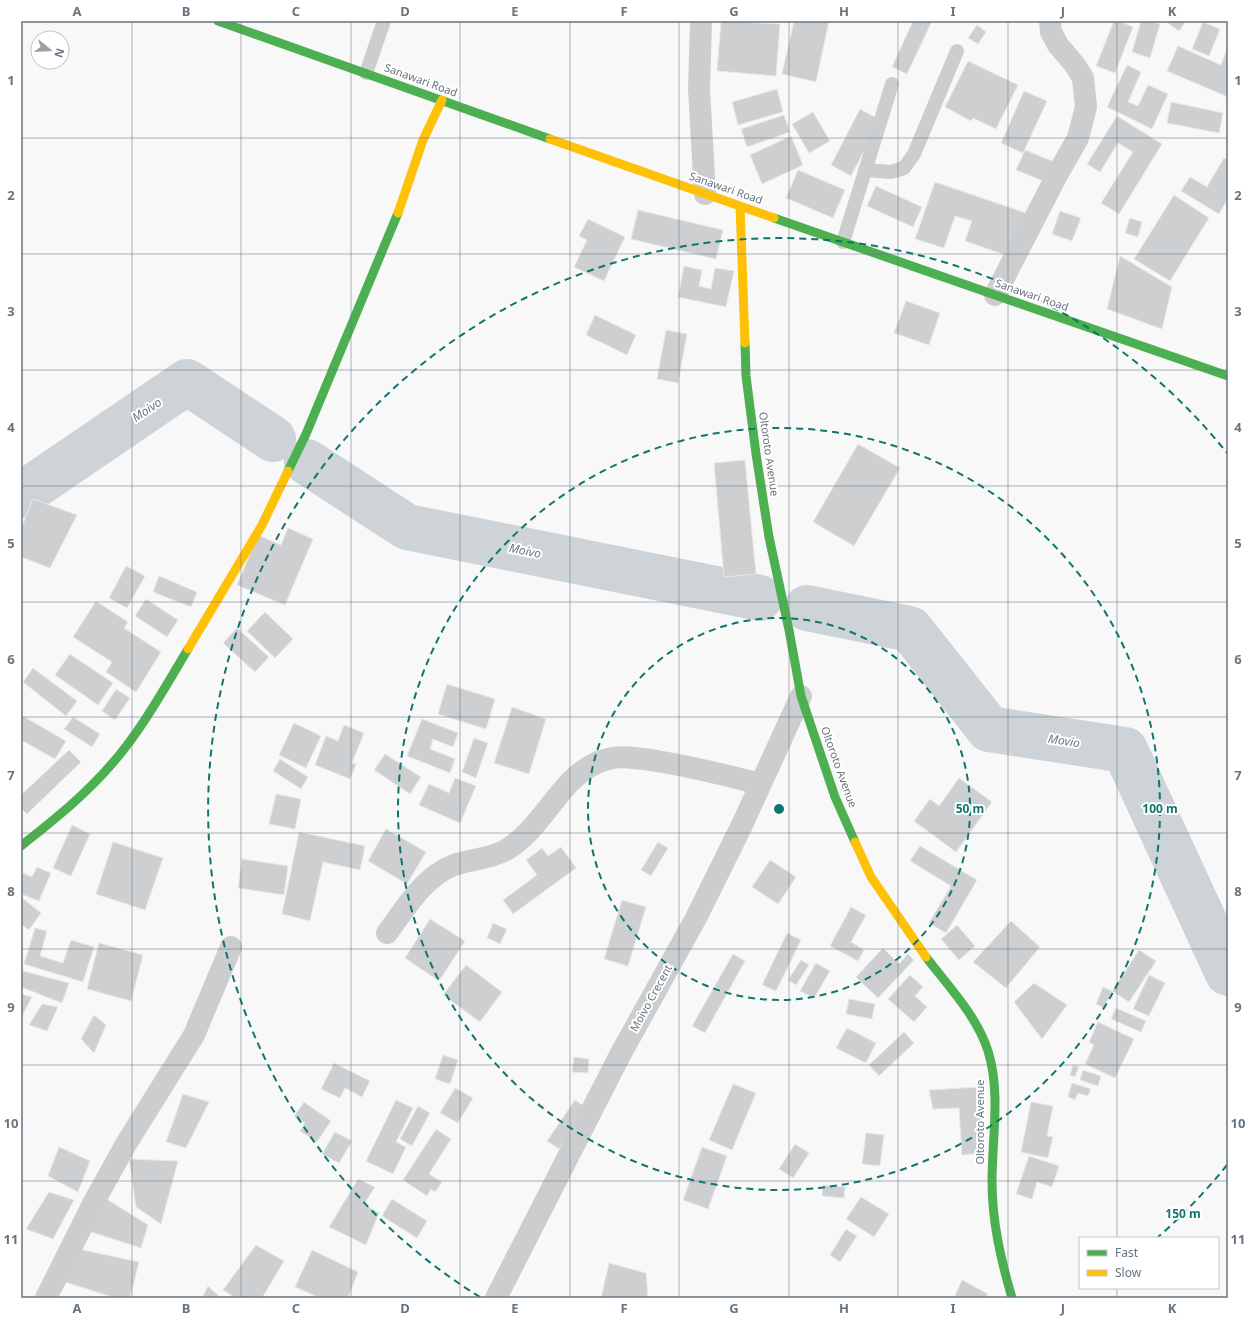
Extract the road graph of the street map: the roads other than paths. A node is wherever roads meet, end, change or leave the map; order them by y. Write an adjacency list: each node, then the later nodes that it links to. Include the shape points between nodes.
1 (218, 21): 6 (street, Sanawari Road)
2 (384, 21): 6 (lane)
3 (701, 21): 10 (street, via 700,89)
4 (1050, 21): 13 (street, via 1051,32 1058,45 1083,78 1086,107 1078,138)
5 (957, 51): 9 (lane, via 914,154 904,168 891,172)
6 (366, 73): 8 (street, Sanawari Road)
7 (892, 84): 9 (lane)
8 (442, 100): 10 (street, Sanawari Road); 17 (street, via 423,140 398,212 306,434 262,526 146,718 110,766 68,808)
9 (865, 170): 12 (lane)
10 (706, 194): 11 (street, Sanawari Road)
11 (740, 206): 12 (street, Sanawari Road); 15 (street, Oltoroto Avenue, via 746,376 769,537)
12 (843, 242): 13 (street, Sanawari Road)
13 (995, 295): 14 (street, Sanawari Road)
14 (1228, 376)
15 (801, 696): 16 (street, Moivo Crecent); 20 (street, Oltoroto Avenue, via 835,797 872,877 918,946 974,1020 988,1051 995,1088 992,1183 995,1230)
16 (760, 784): 18 (street, via 694,767 630,757 609,758 593,764 571,781 524,836 507,850 454,866 437,874 422,886); 22 (street, Moivo Crecent, via 696,918 620,1055)
17 (21, 846)
18 (387, 933)
19 (231, 947): 21 (street, via 194,1035 126,1144)
20 (1007, 1295)
21 (46, 1298)
22 (496, 1298)

